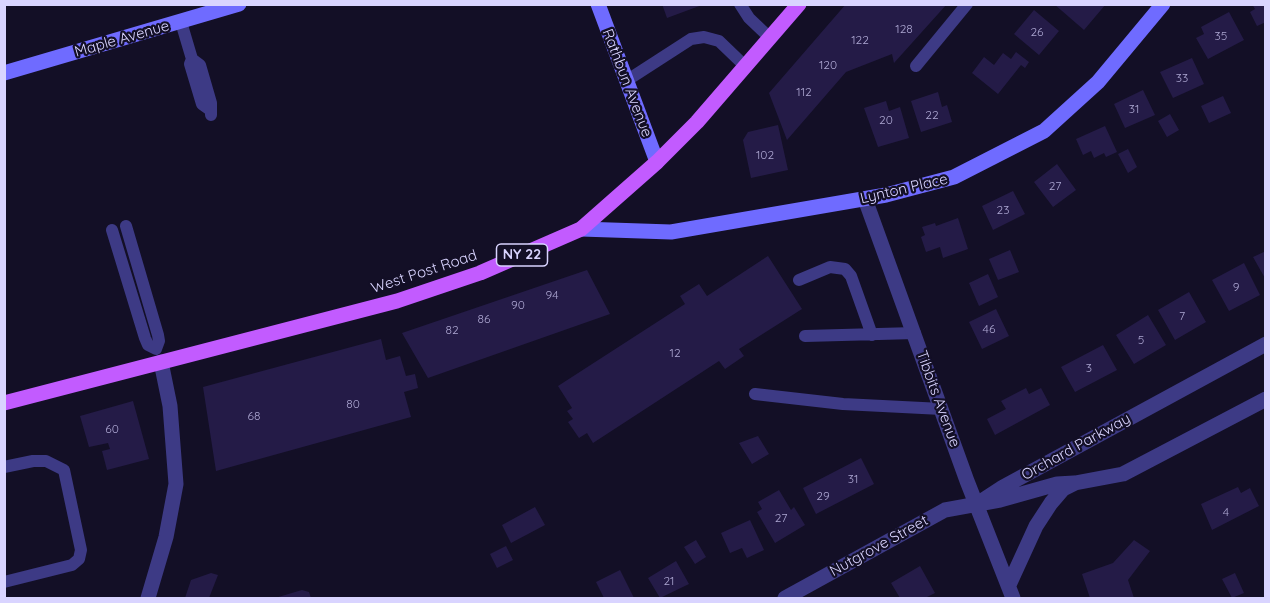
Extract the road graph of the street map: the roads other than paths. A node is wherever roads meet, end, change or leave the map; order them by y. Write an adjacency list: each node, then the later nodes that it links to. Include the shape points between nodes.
1 (239, 4): 7 (street, Maple Avenue)
2 (597, 4): 12 (street, Rathbun Avenue)
3 (740, 4): 8 (lane)
4 (967, 4): 10 (lane)
5 (1163, 4): 15 (street, Lynton Place, via 1098,82 1044,131 954,177)
6 (798, 5): 8 (main road, West Post Road / NY 22)
7 (181, 22): 11 (street, Maple Avenue); 13 (lane, via 192,59 200,65)
8 (770, 38): 9 (main road, West Post Road / NY 22)
9 (746, 66): 12 (lane, via 719,41 705,37 691,39); 14 (main road, West Post Road / NY 22)
10 (916, 66)
11 (4, 74)
12 (626, 81): 14 (street, Rathbun Avenue)
13 (210, 112)
14 (657, 162): 17 (main road, West Post Road / NY 22)
15 (866, 199): 17 (street, Lynton Place, via 671,232); 20 (street, Tibbits Avenue)
16 (126, 226): 24 (lane, via 158,335)
17 (581, 229): 24 (main road, West Post Road / NY 22, via 438,289)
18 (112, 230): 24 (lane, via 145,338)
19 (799, 280): 21 (lane, via 830,267 845,269)
20 (915, 333): 21 (lane); 28 (street, Tibbits Avenue)
21 (872, 335): 22 (lane)
22 (805, 336)
23 (1266, 344): 31 (street, Orchard Parkway)
24 (158, 356): 27 (main road, West Post Road / NY 22); 34 (street, via 170,406 176,484)
25 (755, 394): 28 (lane)
26 (1266, 399): 30 (street, Orchard Parkway, via 1123,474)
27 (4, 403)
28 (942, 409): 31 (street, Tibbits Avenue)
29 (4, 467): 32 (lane, via 33,460 46,461 64,470 81,550 72,565)
30 (1075, 483): 31 (street, Orchard Parkway, via 1046,486); 33 (street, Orchard Parkway, via 1063,489 1051,503 1026,544)
31 (977, 504): 33 (street, Tibbits Avenue); 35 (street, Nutgrove Street, via 945,510)
32 (4, 582)
33 (1011, 592)
34 (148, 598)
35 (785, 598)

